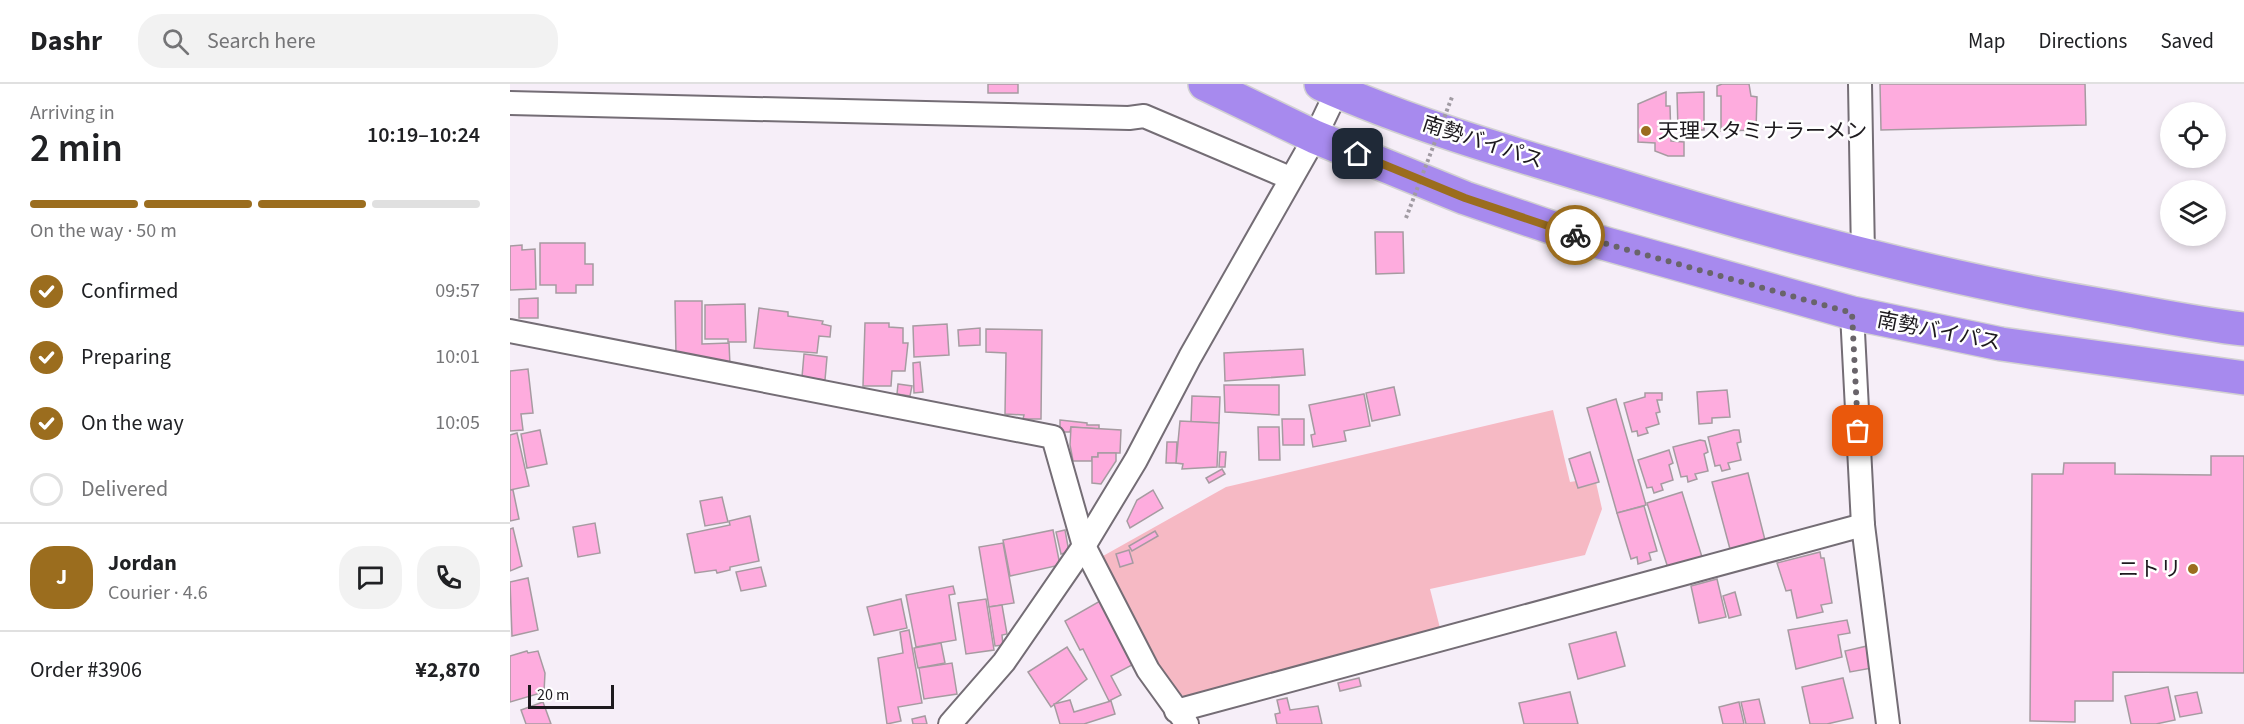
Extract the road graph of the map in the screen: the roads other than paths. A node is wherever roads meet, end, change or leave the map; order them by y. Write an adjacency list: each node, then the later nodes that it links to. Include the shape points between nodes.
1 (1204, 84): 5 (highway, 南勢バイパス)
2 (1860, 84): 7 (street)
3 (1329, 88): 5 (street); 7 (highway, 南勢バイパス, via 1586,176)
4 (510, 103): 6 (street, via 1144,116)
5 (1315, 136): 6 (street); 8 (highway, 南勢バイパス, via 1465,198 1575,235)
6 (1290, 178): 13 (street, via 1136,460)
7 (1863, 255): 9 (highway, 南勢バイパス, via 1994,287)
8 (1852, 313): 11 (highway, 南勢バイパス, via 2001,344); 12 (street)
9 (2244, 329)
10 (510, 331): 13 (street, via 1053,437)
11 (2244, 378)
12 (1863, 525): 14 (street); 16 (street)
13 (1084, 546): 14 (street, via 1148,670); 15 (street, via 1004,662)
14 (1182, 718)
15 (950, 724)
16 (1888, 724)

